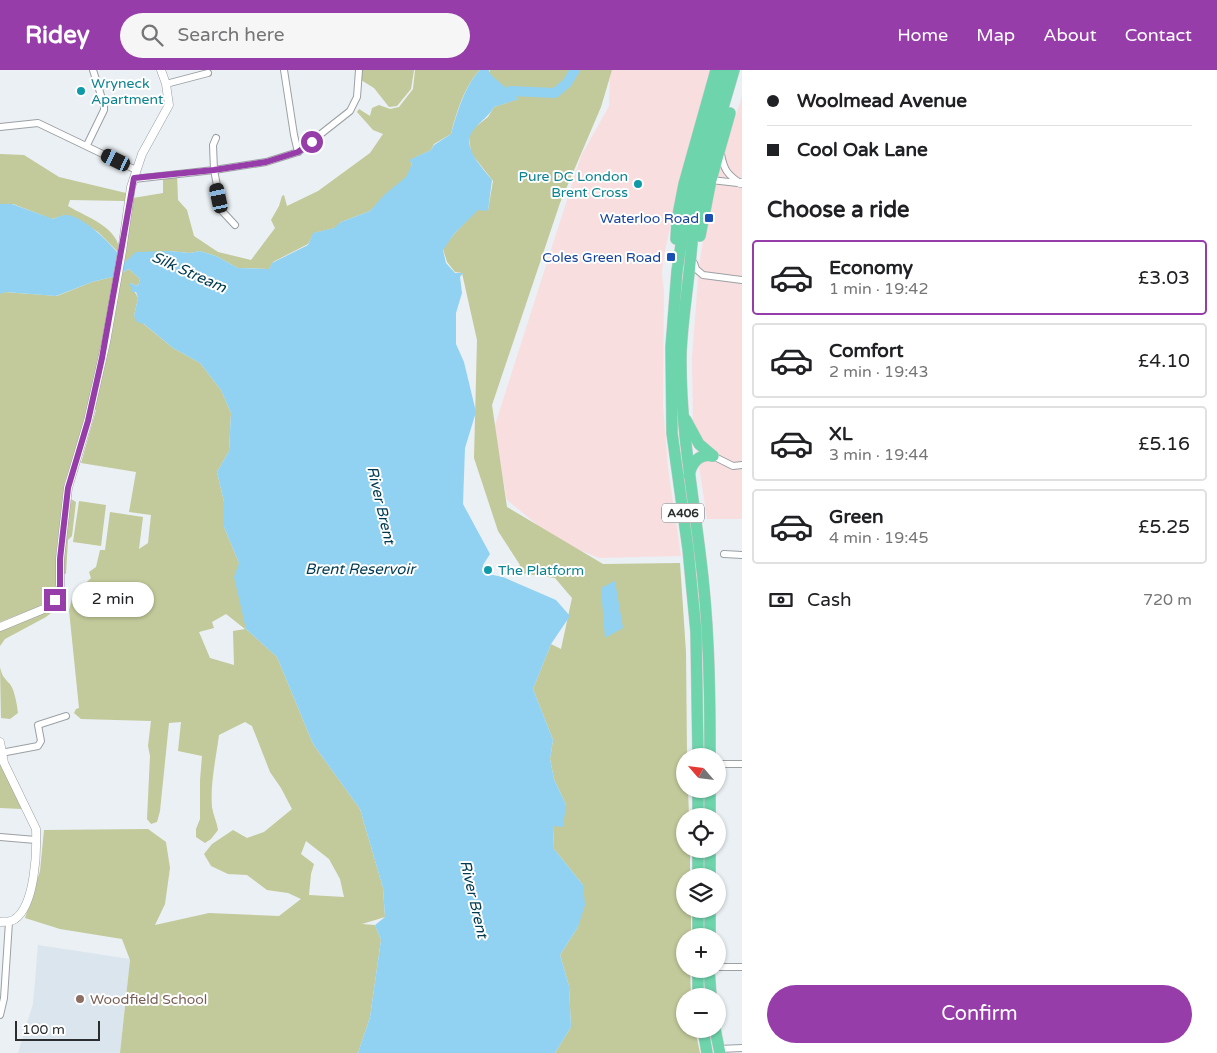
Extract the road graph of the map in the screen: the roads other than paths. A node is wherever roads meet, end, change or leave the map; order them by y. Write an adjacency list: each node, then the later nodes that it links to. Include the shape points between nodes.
1 (93, 70): 13 (street, via 104,110)
2 (161, 70): 10 (street)
3 (284, 70): 15 (street)
4 (359, 70): 15 (street, via 357,96 350,111)
5 (716, 70): 23 (highway, A406, via 680,206 676,232)
6 (724, 70): 19 (highway, A406)
7 (734, 70): 19 (highway, A406)
8 (741, 70): 14 (highway, A406)
9 (208, 73): 10 (street)
10 (166, 84): 16 (street, via 168,110)
11 (0, 127): 13 (street, via 38,123)
12 (216, 138): 17 (street, via 213,145)
13 (86, 145): 16 (street)
14 (720, 150): 19 (highway, A406); 20 (street, via 723,168)
15 (298, 152): 17 (street, via 266,162)
16 (136, 170): 18 (street)
17 (214, 170): 18 (street); 21 (street, via 222,211)
18 (134, 178): 32 (street, via 106,342 68,488 60,586 51,606)
19 (702, 181): 20 (street); 22 (highway, A406); 23 (highway, A406, via 687,206); 25 (highway, A406)
20 (741, 183)
21 (235, 225)
22 (694, 263): 24 (street, via 703,275); 25 (highway, A406)
23 (677, 271): 35 (highway, A406, via 671,347 672,433 695,624)
24 (742, 280)
25 (687, 292): 26 (highway, A406, via 681,354)
26 (682, 411): 27 (highway, via 699,444); 29 (highway, A406)
27 (713, 456): 28 (street, via 733,466); 29 (highway, via 706,454 698,458)
28 (742, 464)
29 (689, 476): 36 (highway, A406, via 706,612)
30 (724, 554): 31 (street)
31 (742, 555)
32 (0, 626)
33 (66, 716): 37 (street, via 38,725 38,746)
34 (0, 742): 37 (street)
35 (698, 748)
36 (710, 748)
37 (1, 753): 41 (street, via 36,830)
38 (726, 764): 39 (street)
39 (742, 764)
40 (0, 837): 41 (street)
41 (36, 840): 43 (street, via 35,873 22,911)
42 (0, 922): 43 (street)
43 (9, 922): 46 (street)
44 (726, 967): 45 (street)
45 (742, 967)
46 (0, 1015)
47 (704, 1038): 51 (highway)
48 (717, 1038): 50 (highway)
49 (742, 1048): 50 (street)
50 (719, 1051)
51 (707, 1053)

